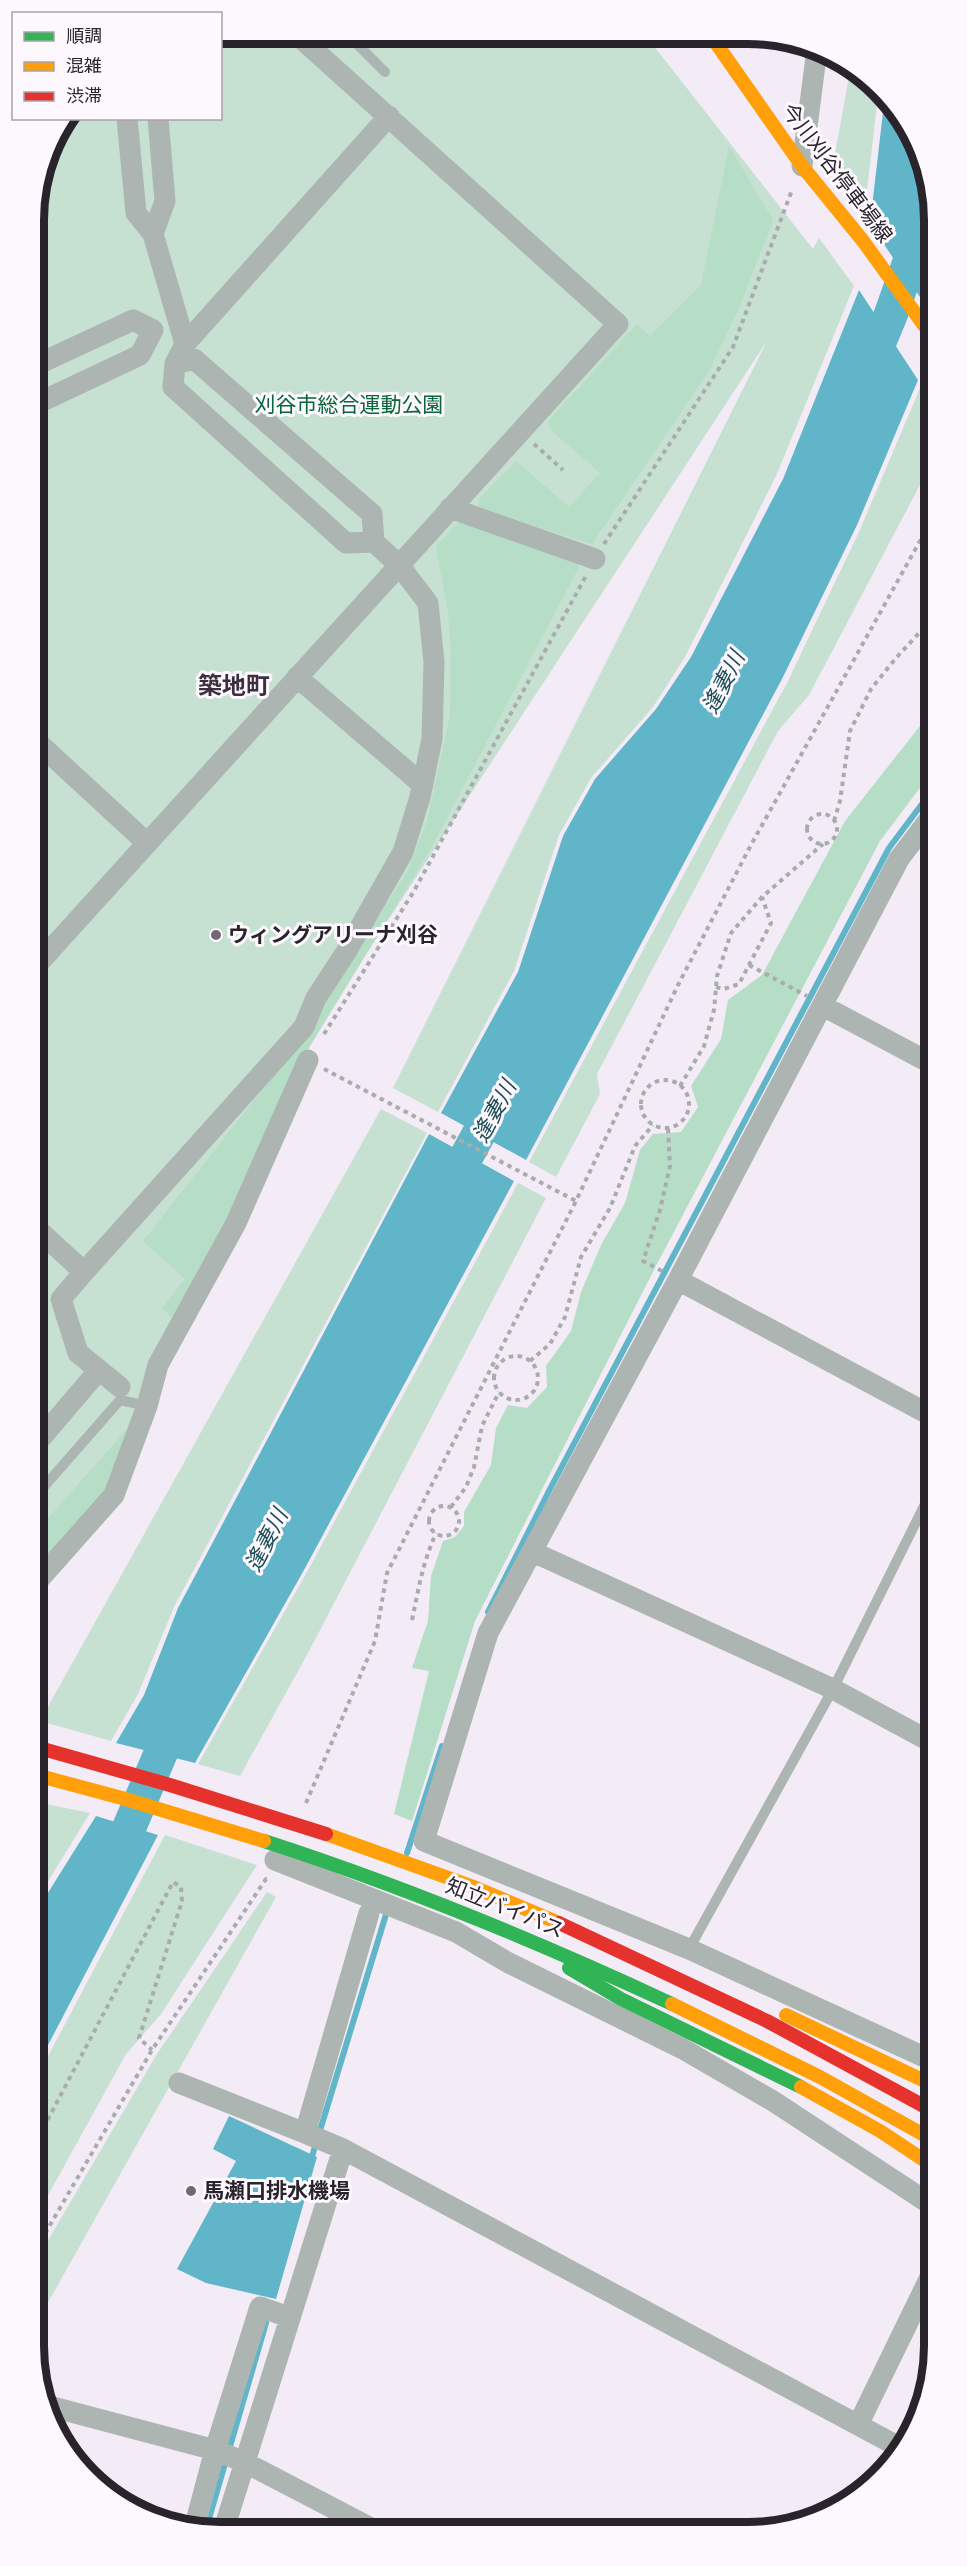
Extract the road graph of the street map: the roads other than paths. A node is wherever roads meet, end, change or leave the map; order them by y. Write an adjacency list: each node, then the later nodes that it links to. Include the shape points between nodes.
1 (307, 44): 6 (street)
2 (357, 44): 5 (lane)
3 (717, 44): 9 (main road, 今川刈谷停車場線)
4 (815, 57): 9 (street)
5 (385, 72)
6 (389, 116): 13 (street); 17 (street, via 618,324)
7 (127, 120): 10 (street, via 136,213)
8 (158, 120): 10 (street, via 165,201)
9 (802, 166): 11 (main road, 今川刈谷停車場線)
10 (153, 234): 13 (street)
11 (924, 325)
12 (153, 330): 13 (street); 14 (street, via 133,320); 16 (street, via 140,355)
13 (185, 344): 15 (street)
14 (44, 361)
15 (175, 364): 18 (street, via 194,359 349,492 372,514); 18 (street, via 173,387 346,543)
16 (44, 400)
17 (450, 508): 19 (street); 20 (street)
18 (374, 542): 20 (street)
19 (595, 559)
20 (399, 565): 21 (street); 23 (street, via 428,603 434,662 432,740)
21 (297, 677): 23 (street); 25 (street)
22 (44, 748): 25 (street)
23 (423, 785): 31 (street, via 403,852 316,998 304,1028)
24 (924, 827): 27 (street, via 899,859)
25 (147, 843): 26 (street)
26 (44, 956)
27 (823, 1006): 29 (street); 32 (street)
28 (308, 1060): 35 (street, via 236,1223 158,1365)
29 (924, 1060)
30 (44, 1235): 31 (street)
31 (84, 1272): 33 (street, via 61,1299 78,1353)
32 (678, 1280): 36 (street); 40 (street)
33 (99, 1370): 34 (street); 37 (street)
34 (120, 1387)
35 (147, 1406): 38 (lane, via 120,1400); 41 (street, via 114,1495)
36 (923, 1411)
37 (43, 1435)
38 (43, 1487)
39 (923, 1507): 42 (lane)
40 (533, 1552): 42 (street); 49 (street, via 488,1633 424,1841)
41 (43, 1575)
42 (833, 1689): 43 (street); 49 (lane)
43 (923, 1738)
44 (43, 1749): 50 (main road, 知立バイパス, bridge, via 317,1830 480,1890 634,1956)
45 (43, 1777): 48 (main road, 知立バイパス, bridge, via 256,1837)
46 (88, 1803): 59 (street, via 226,1841 456,1932 783,2107)
47 (369, 1913): 55 (street)
48 (514, 1932): 56 (main road, 知立バイパス, bridge, via 751,2042); 58 (main road, via 597,1987 763,2067 878,2129)
49 (689, 1948): 51 (street)
50 (748, 2012): 52 (main road, via 790,2016); 54 (main road, 知立バイパス, bridge)
51 (923, 2056)
52 (923, 2080)
53 (179, 2083): 55 (street)
54 (923, 2105)
55 (304, 2133): 57 (street)
56 (923, 2135)
57 (343, 2149): 61 (street); 63 (street)
58 (923, 2159)
59 (923, 2199)
60 (923, 2291): 63 (street)
61 (289, 2317): 65 (street, via 260,2307); 66 (street)
62 (55, 2408): 65 (street)
63 (858, 2425): 64 (street)
64 (894, 2444)
65 (215, 2450): 66 (street); 67 (street)
66 (244, 2462): 68 (street); 69 (street)
67 (196, 2520)
68 (226, 2522)
69 (360, 2522)

